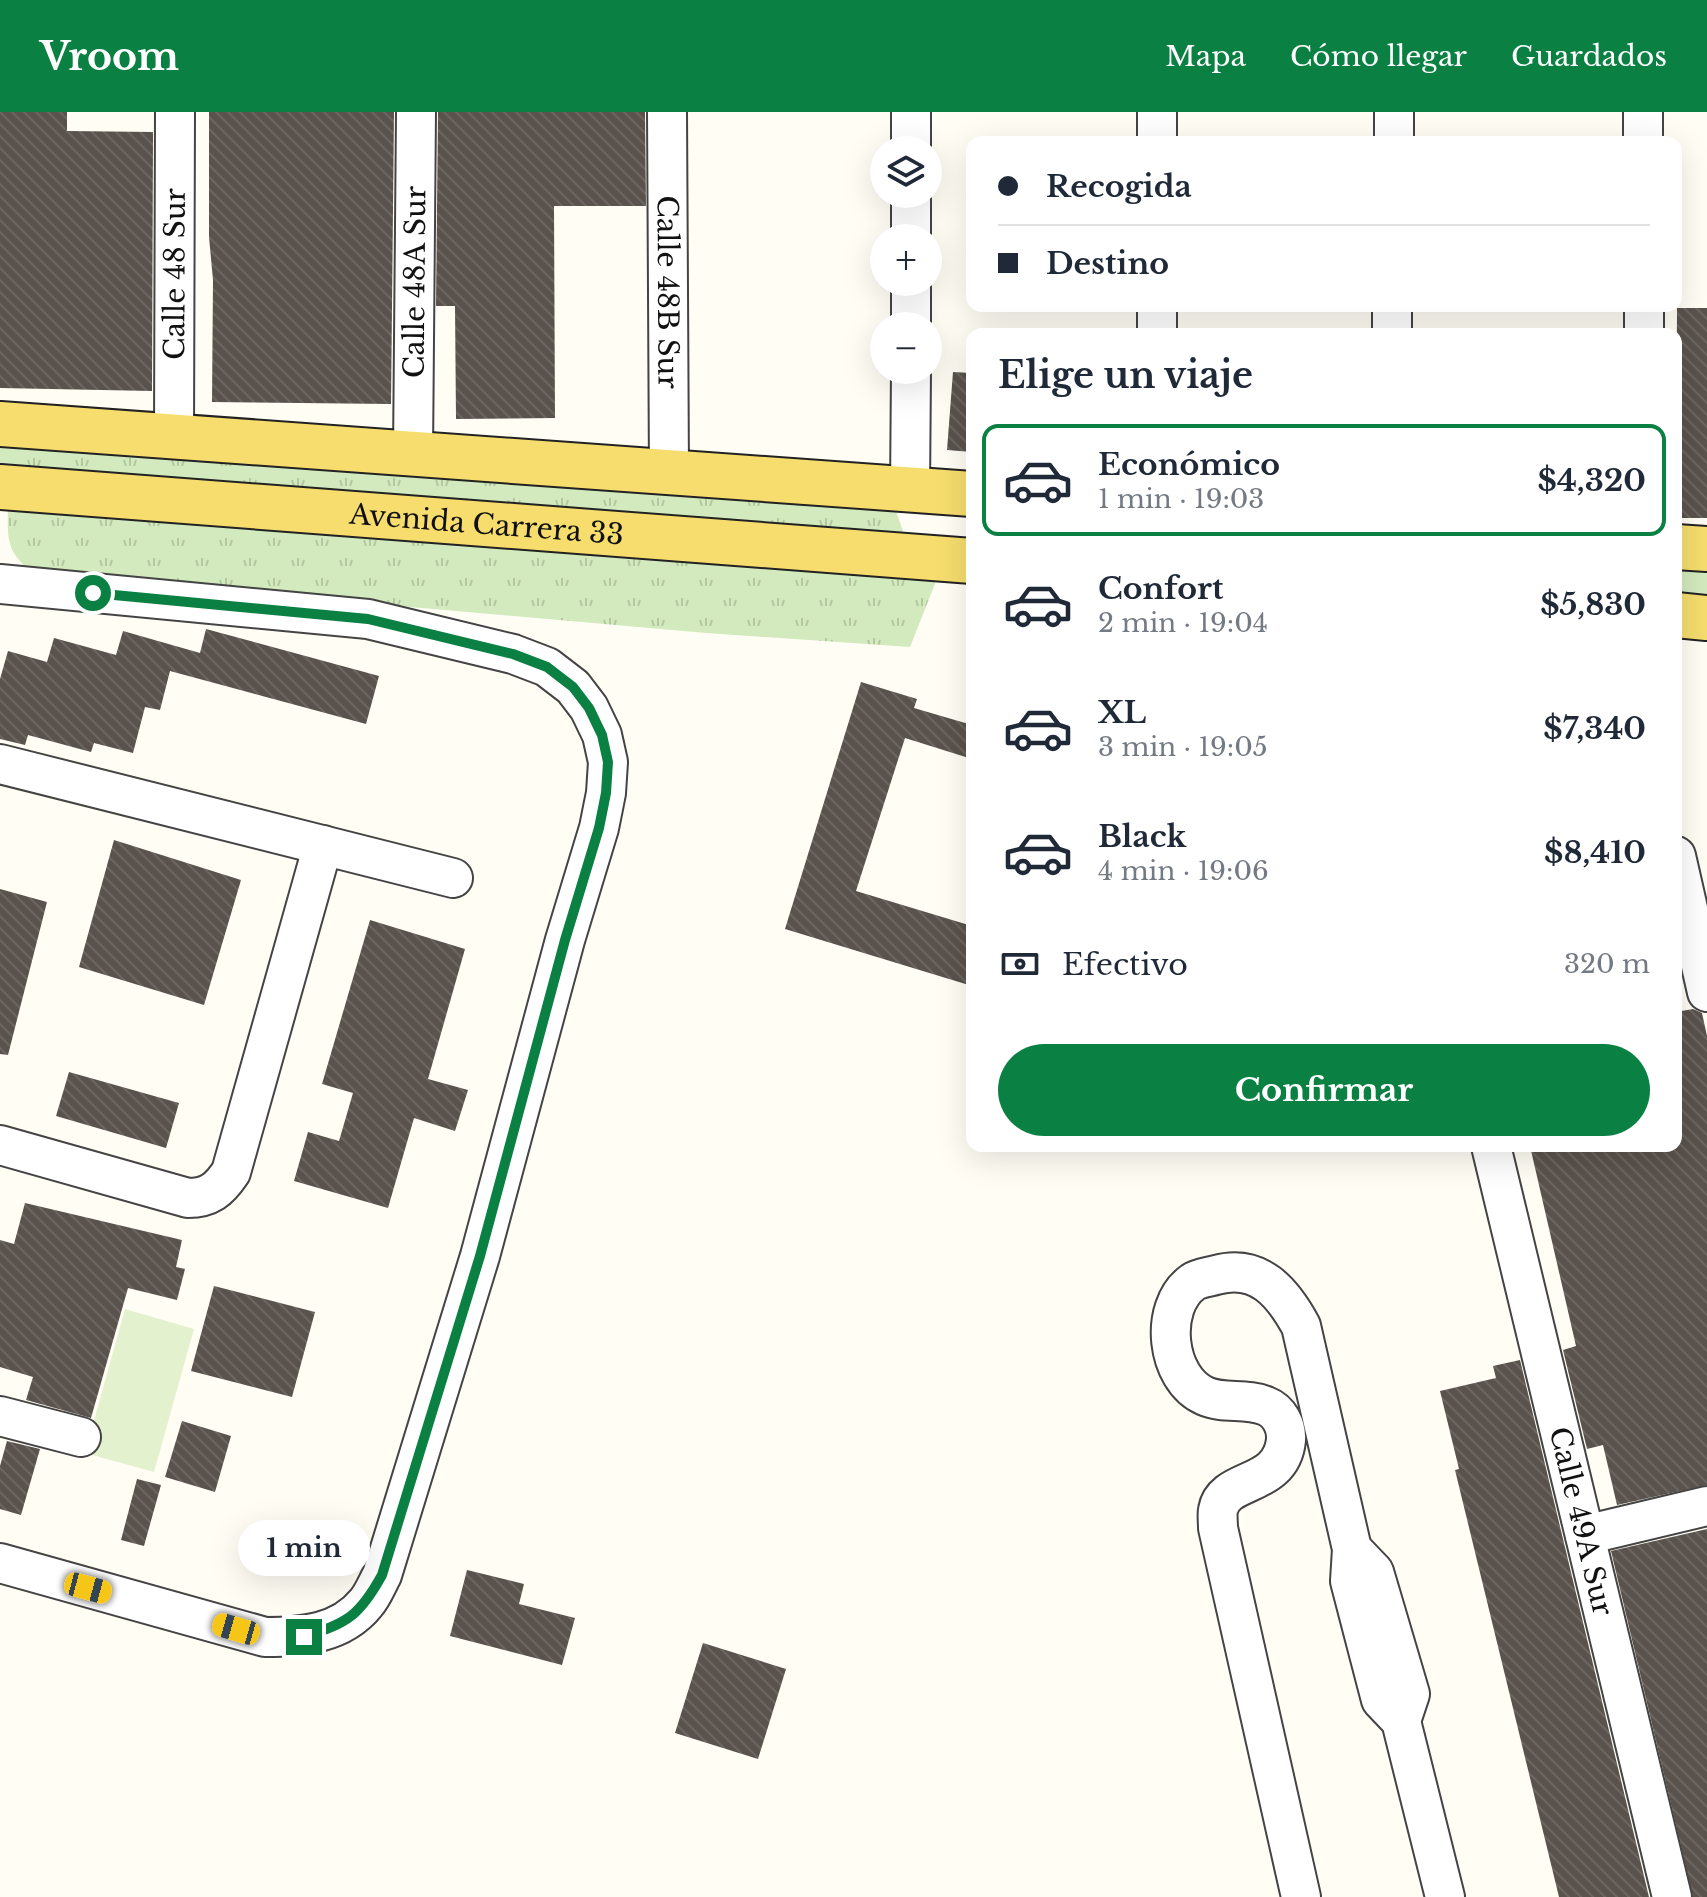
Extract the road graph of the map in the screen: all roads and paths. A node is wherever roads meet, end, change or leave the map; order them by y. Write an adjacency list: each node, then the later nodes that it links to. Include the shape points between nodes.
1 (175, 112): 14 (street, Calle 48 Sur)
2 (416, 112): 15 (street, Calle 48A Sur)
3 (667, 112): 16 (street, Calle 48B Sur)
4 (911, 112): 8 (street)
5 (1157, 112): 9 (street)
6 (1394, 112): 10 (street)
7 (1643, 112): 11 (street)
8 (911, 136)
9 (1157, 136)
10 (1394, 136)
11 (1643, 136)
12 (911, 384): 18 (street)
13 (0, 424): 14 (main road)
14 (174, 436): 15 (main road)
15 (413, 454): 16 (main road)
16 (669, 472): 18 (main road)
17 (0, 487): 22 (main road, Avenida Carrera 33)
18 (910, 490): 19 (main road); 22 (main road)
19 (966, 494)
20 (1682, 547): 21 (main road)
21 (1707, 549)
22 (965, 560)
23 (0, 584): 37 (street, via 368,619 513,654 547,667 573,687 602,735 608,762 599,828 480,1256 382,1575 366,1604 335,1627 304,1637 265,1637)
24 (1682, 616): 25 (main road)
25 (1707, 618)
26 (0, 764): 27 (street)
27 (323, 845): 28 (street); 31 (street, via 231,1172 221,1187 204,1198 188,1198)
28 (453, 878)
29 (1682, 888): 30 (street)
30 (1697, 967)
31 (0, 1145)
32 (1492, 1152): 36 (street, Calle 49A Sur)
33 (0, 1416): 34 (street)
34 (81, 1437)
35 (1707, 1506): 36 (street)
36 (1585, 1535): 40 (street, Calle 49A Sur)
37 (0, 1563)
38 (1301, 1897): 39 (street, via 1218,1528 1218,1508 1228,1493 1272,1471 1282,1454 1282,1419 1267,1406 1204,1396 1180,1374 1170,1336 1174,1303 1194,1282 1230,1271 1264,1279 1287,1300 1301,1326 1352,1549 1374,1572 1410,1694 1401,1721)
39 (1445, 1897)
40 (1672, 1897)

